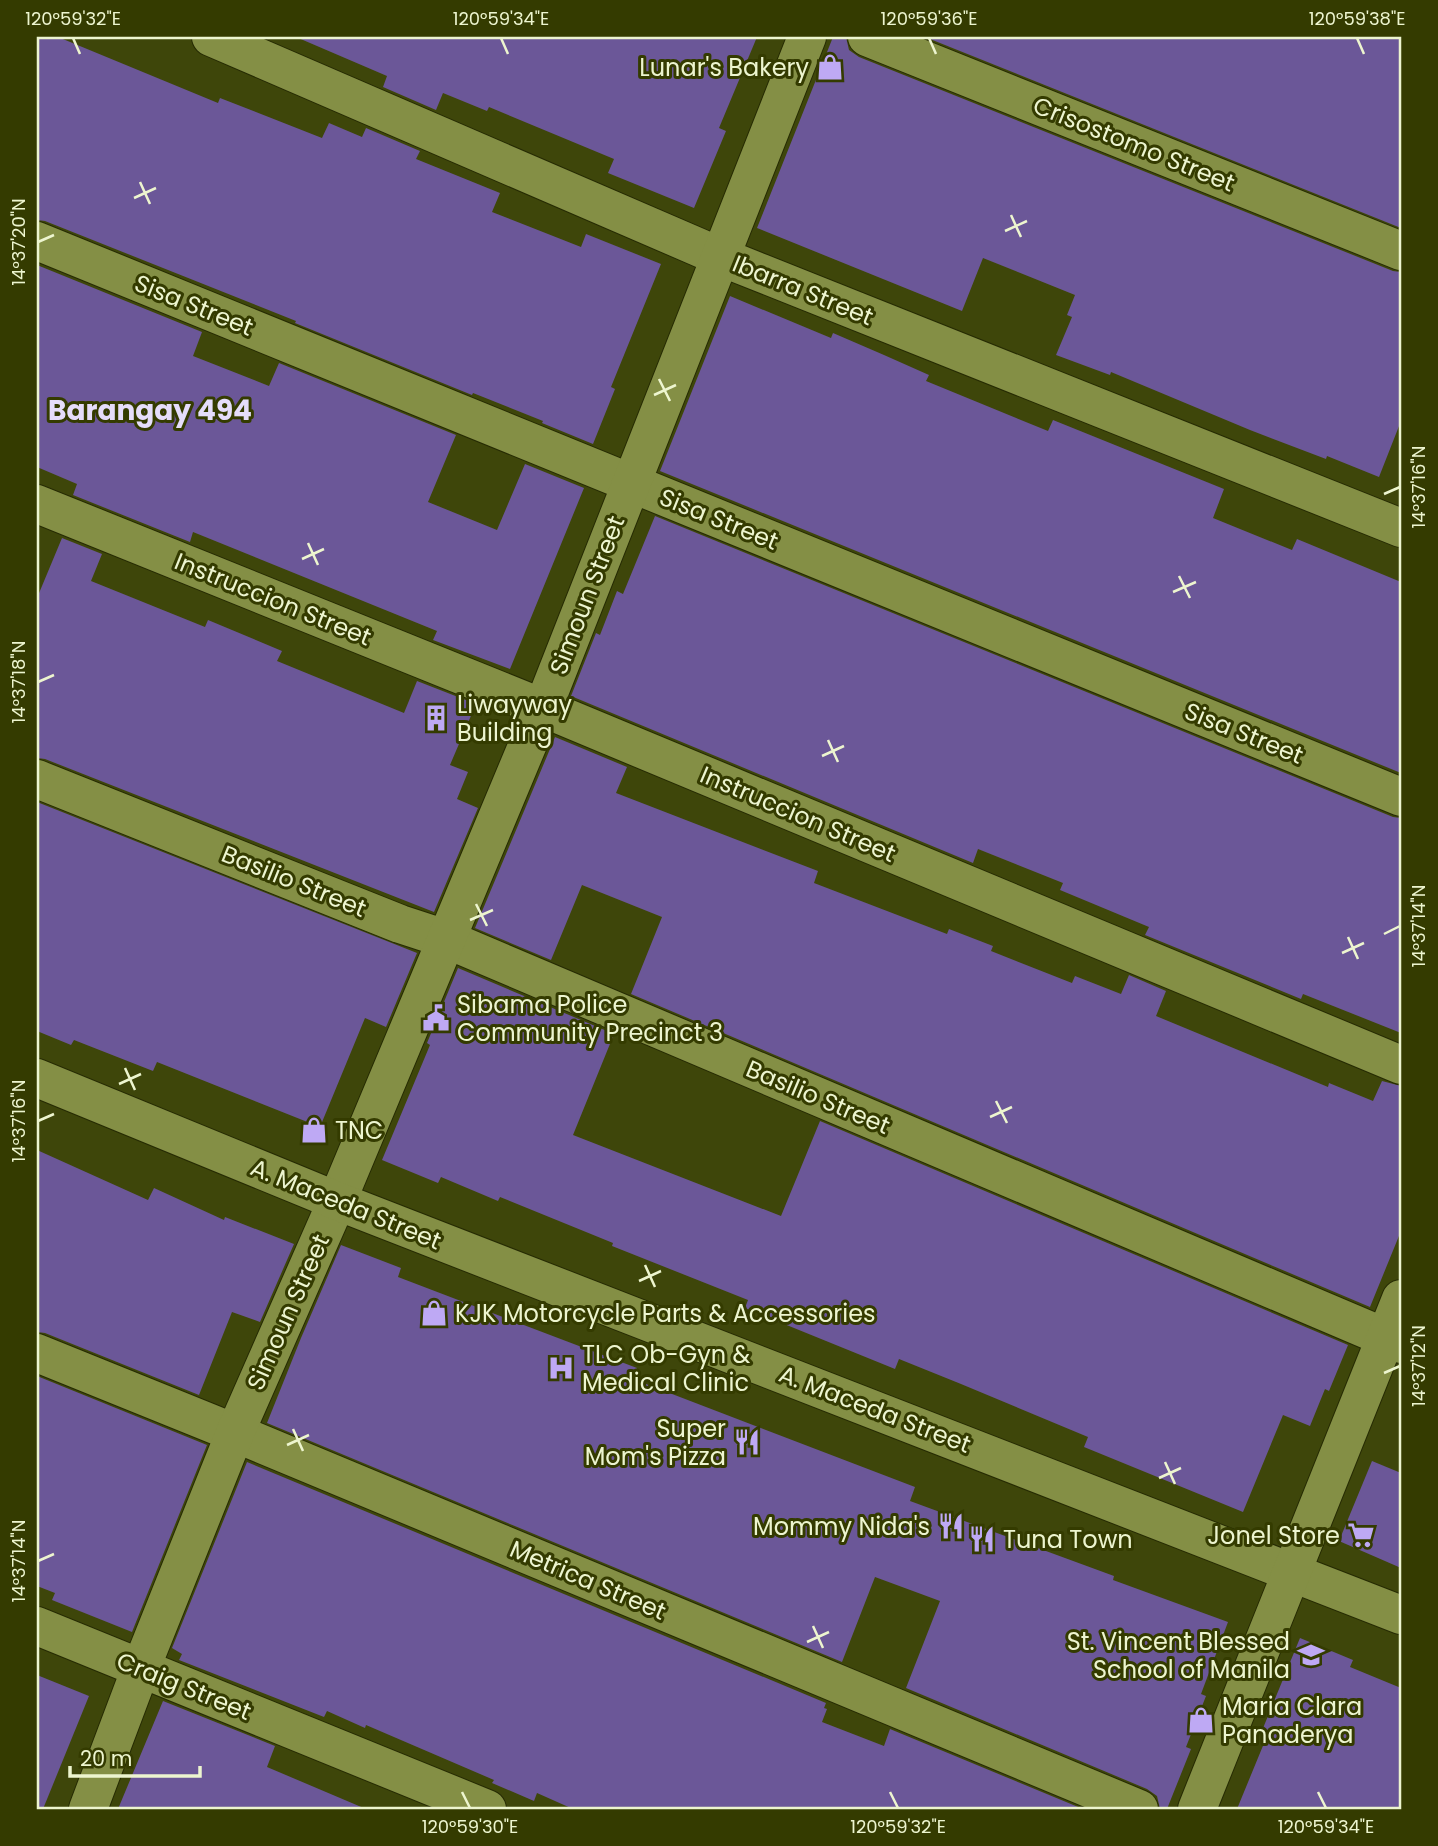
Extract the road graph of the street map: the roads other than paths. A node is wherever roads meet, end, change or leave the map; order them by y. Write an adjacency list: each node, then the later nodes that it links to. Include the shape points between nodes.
1 (211, 37): 6 (street, Ibarra Street)
2 (807, 37): 6 (street, Simoun Street)
3 (867, 37): 5 (street, Crisostomo Street)
4 (37, 241): 7 (street, Sisa Street)
5 (1401, 251)
6 (721, 257): 7 (street, Simoun Street); 9 (street, Ibarra Street)
7 (631, 483): 10 (street, Simoun Street); 12 (street, Sisa Street)
8 (37, 504): 10 (street, Instruccion Street)
9 (1401, 528)
10 (543, 708): 13 (street, Simoun Street); 14 (street, Instruccion Street)
11 (37, 779): 13 (street, Basilio Street)
12 (1401, 797)
13 (446, 939): 16 (street, Simoun Street); 18 (street, Basilio Street)
14 (1401, 1065)
15 (37, 1078): 16 (street, A. Maceda Street)
16 (337, 1201): 20 (street, Simoun Street); 21 (street, A. Maceda Street)
17 (1401, 1299): 18 (street)
18 (1393, 1341): 21 (street)
19 (37, 1353): 20 (street, Metrica Street)
20 (235, 1433): 24 (street, Simoun Street); 27 (street, Metrica Street)
21 (1292, 1571): 22 (street, A. Maceda Street); 28 (street)
22 (1401, 1615)
23 (37, 1626): 24 (street, Craig Street)
24 (141, 1668): 25 (street, Simoun Street); 26 (street, Craig Street)
25 (88, 1809)
26 (487, 1809)
27 (1139, 1809)
28 (1197, 1809)

